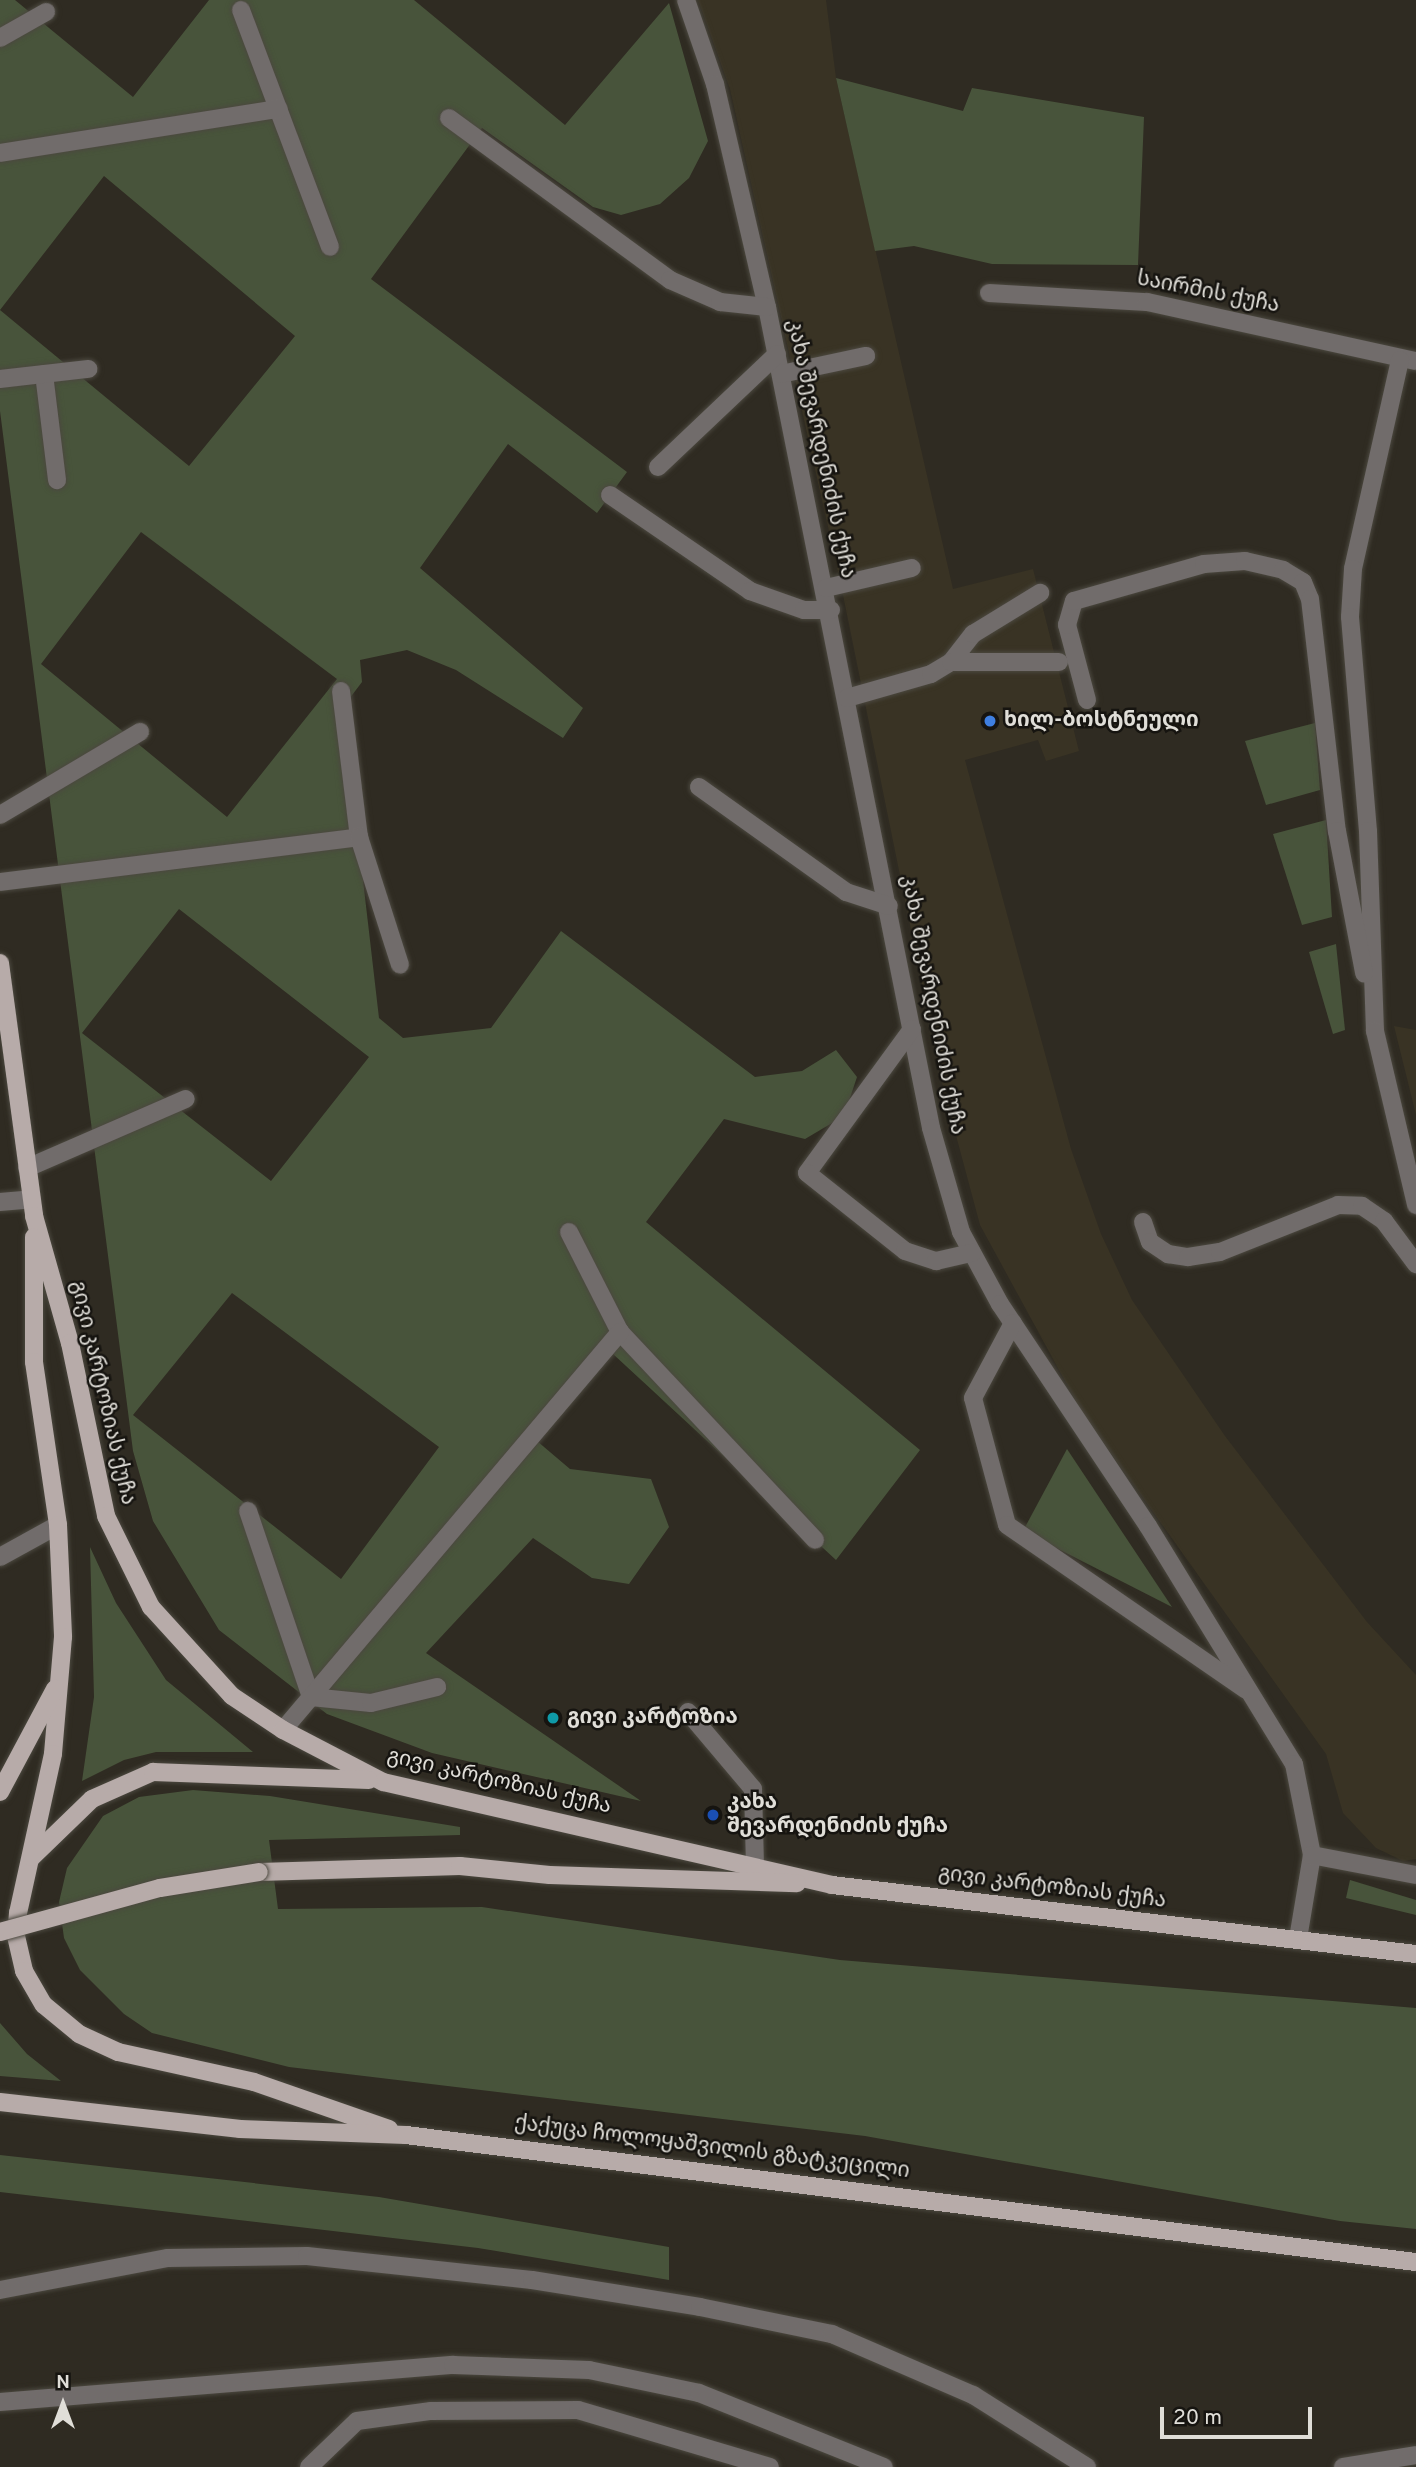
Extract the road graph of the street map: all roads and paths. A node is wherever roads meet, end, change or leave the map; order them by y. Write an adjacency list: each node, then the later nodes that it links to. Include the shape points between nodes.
1 (686, 0): 10 (street, კახა შევარდენიძის ქუჩა, via 715,84)
2 (241, 10): 5 (street)
3 (46, 12): 4 (street)
4 (0, 38)
5 (279, 109): 7 (street); 8 (street)
6 (449, 118): 10 (street, via 670,281 720,302)
7 (0, 153)
8 (330, 247)
9 (989, 293): 13 (street, საირმის ქუჩა, via 1147,302)
10 (767, 307): 11 (street, კახა შევარდენიძის ქუჩა)
11 (777, 354): 16 (street, კახა შევარდენიძის ქუჩა); 18 (street)
12 (866, 356): 16 (street)
13 (1408, 360): 39 (street, via 1352,582 1350,617 1368,831)
14 (89, 369): 15 (street)
15 (44, 374): 17 (street); 19 (street)
16 (782, 374): 22 (street, კახა შევარდენიძის ქუჩა)
17 (0, 379)
18 (658, 467)
19 (57, 480)
20 (610, 495): 24 (street, via 750,591 804,610)
21 (912, 568): 22 (street)
22 (826, 588): 24 (street, კახა შევარდენიძის ქუჩა)
23 (1040, 593): 25 (street, via 973,634)
24 (831, 610): 28 (street, კახა შევარდენიძის ქუჩა)
25 (951, 662): 26 (street); 28 (street, via 931,674)
26 (1059, 662)
27 (341, 691): 33 (street)
28 (847, 698): 35 (street, კახა შევარდენიძის ქუჩა)
29 (1087, 700): 39 (street, via 1067,625 1074,601 1204,564 1245,561 1283,570 1303,582 1310,599 1337,831)
30 (140, 732): 32 (street)
31 (699, 787): 35 (street, via 846,892)
32 (0, 815)
33 (359, 837): 34 (street); 37 (street)
34 (0, 882)
35 (889, 906): 38 (street, კახა შევარდენიძის ქუჩა)
36 (0, 963): 41 (main road, გივი კარტოზიას ქუჩა)
37 (400, 965)
38 (912, 1029): 47 (street, კახა შევარდენიძის ქუჩა, via 931,1128); 47 (street, via 807,1173 905,1251 936,1261)
39 (1376, 1031): 43 (street, via 1404,1171)
40 (186, 1099): 41 (street)
41 (27, 1168): 44 (main road, გივი კარტოზიას ქუჩა)
42 (0, 1202): 44 (street)
43 (1416, 1205)
44 (33, 1208): 52 (main road, გივი კარტოზიას ქუჩა, via 34,1362); 60 (main road, გივი კარტოზიას ქუჩა, via 69,1343 94,1472 126,1565 187,1651 232,1696)
45 (1143, 1222): 48 (street, via 1150,1242 1168,1254 1188,1257 1220,1252 1338,1205 1362,1206 1384,1221)
46 (569, 1232): 50 (street)
47 (972, 1253): 49 (street, კახა შევარდენიძის ქუჩა)
48 (1416, 1264)
49 (1013, 1323): 57 (street, კახა შევარდენიძის ქუჩა); 57 (street, via 973,1398 1007,1525)
50 (620, 1332): 53 (street); 58 (street)
51 (248, 1511): 58 (street)
52 (58, 1525): 54 (street); 55 (main road, გივი კარტოზიას ქუჩა)
53 (815, 1540)
54 (0, 1553)
55 (60, 1680): 62 (main road); 64 (main road, გივი კარტოზიას ქუჩა)
56 (437, 1686): 58 (street, via 371,1703)
57 (1253, 1695): 63 (street, კახა შევარდენიძის ქუჩა, via 1294,1764)
58 (311, 1697): 60 (street)
59 (688, 1712): 65 (street, via 753,1789)
60 (283, 1730): 61 (main road, გივი კარტოზიას ქუჩა)
61 (383, 1782): 64 (main road, via 153,1772 92,1800); 65 (main road, გივი კარტოზიას ქუჩა)
62 (0, 1792)
63 (1312, 1855): 66 (street); 69 (street, კახა შევარდენიძის ქუჩა)
64 (32, 1858): 72 (main road, გივი კარტოზიას ქუჩა, via 16,1936 24,1971 44,2005 79,2035 118,2052 254,2082)
65 (755, 1865): 67 (main road, გივი კარტოზიას ქუჩა)
66 (1416, 1875)
67 (832, 1885): 68 (main road, bridge, via 551,1875 460,1866 259,1872 160,1888); 69 (main road, გივი კარტოზიას ქუჩა)
68 (0, 1932)
69 (1298, 1939): 70 (main road, გივი კარტოზიას ქუჩა)
70 (1416, 1954)
71 (0, 2102): 72 (main road, ქაქუცა ჩოლოყაშვილის გზატკეცილი, via 240,2129)
72 (406, 2135): 73 (main road, ქაქუცა ჩოლოყაშვილის გზატკეცილი)
73 (1416, 2262)
74 (0, 2290): 80 (street, via 168,2258 307,2256 531,2280 700,2307 832,2334 973,2395)
75 (0, 2402): 79 (street, via 453,2365 589,2370 699,2393)
76 (1416, 2455): 81 (street)
77 (309, 2467): 78 (street, via 357,2421 431,2411 565,2410)
78 (770, 2467)
79 (884, 2467)
80 (1087, 2467)
81 (1343, 2467)

